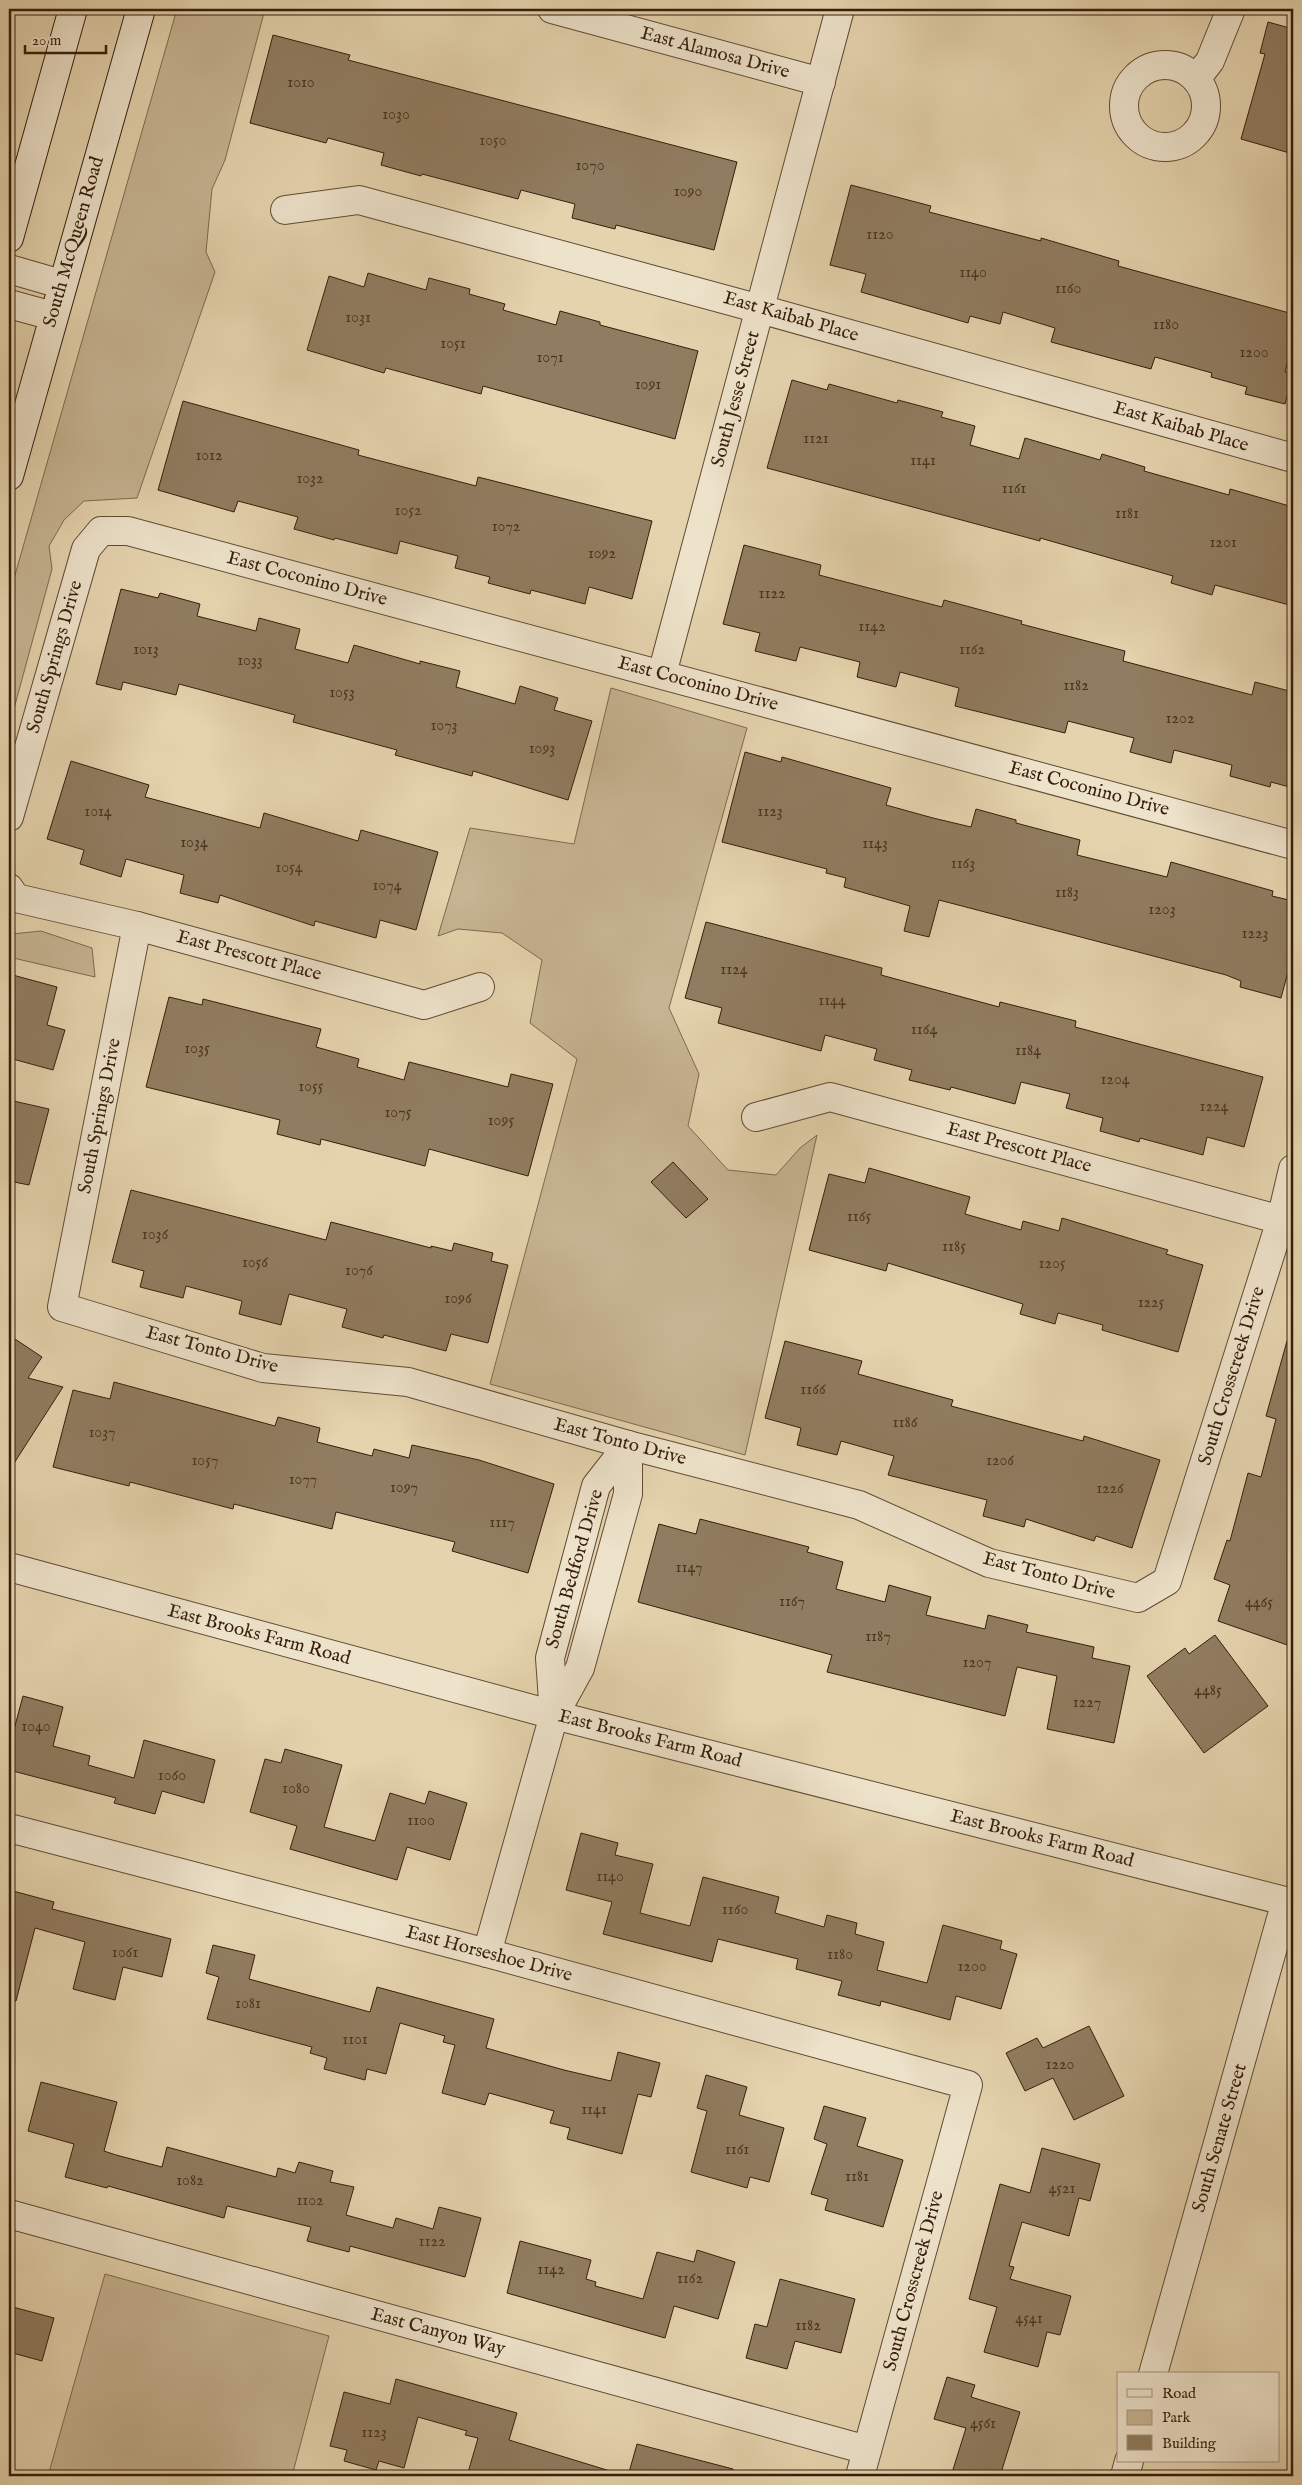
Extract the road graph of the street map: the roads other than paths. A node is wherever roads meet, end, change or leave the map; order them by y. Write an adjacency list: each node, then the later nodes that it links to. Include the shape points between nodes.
1 (73, 9): 9 (street)
2 (141, 9): 11 (street, South McQueen Road)
3 (552, 9): 7 (street, East Alamosa Drive)
4 (840, 9): 7 (street, South Jesse Street)
5 (1231, 9): 6 (street, via 1210,61)
6 (1196, 79)
7 (821, 82): 13 (street, South Jesse Street)
8 (285, 210): 13 (street, East Kaibab Place, via 359,200)
9 (9, 238)
10 (9, 269): 11 (street)
11 (61, 284): 14 (street, South McQueen Road)
12 (9, 304): 14 (street)
13 (760, 309): 15 (street, East Kaibab Place); 18 (street, South Jesse Street)
14 (53, 316): 16 (street, South McQueen Road)
15 (1293, 458)
16 (9, 476)
17 (101, 530): 18 (street, East Coconino Drive, via 128,531); 19 (street, South Springs Drive, via 86,549)
18 (662, 674): 20 (street, East Coconino Drive)
19 (9, 817)
20 (1293, 845)
21 (12, 893): 22 (street, East Prescott Place)
22 (137, 926): 23 (street, East Prescott Place, via 424,1005); 27 (street, South Springs Drive)
23 (480, 987)
24 (756, 1117): 26 (street, East Prescott Place, via 830,1097)
25 (1293, 1169): 26 (street, South Crosscreek Drive)
26 (1281, 1220): 30 (street, South Crosscreek Drive)
27 (62, 1307): 28 (street, East Tonto Drive, via 262,1368 408,1382)
28 (628, 1446): 30 (street, East Tonto Drive, via 859,1505 989,1563 1138,1598); 31 (street, South Bedford Drive, via 596,1486 550,1658)
29 (9, 1568): 31 (street, East Brooks Farm Road)
30 (1168, 1581)
31 (554, 1715): 33 (street, East Brooks Farm Road); 34 (street, South Bedford Drive)
32 (9, 1828): 34 (street, East Horseshoe Drive)
33 (1290, 1902): 37 (street, South Senate Street)
34 (487, 1952): 35 (street, East Horseshoe Drive)
35 (968, 2085): 38 (street, South Crosscreek Drive)
36 (9, 2214): 38 (street, East Canyon Way)
37 (1154, 2372)
38 (867, 2450): 40 (street, South Crosscreek Drive)
39 (1129, 2462): 41 (street)
40 (860, 2476)
41 (1124, 2476)

